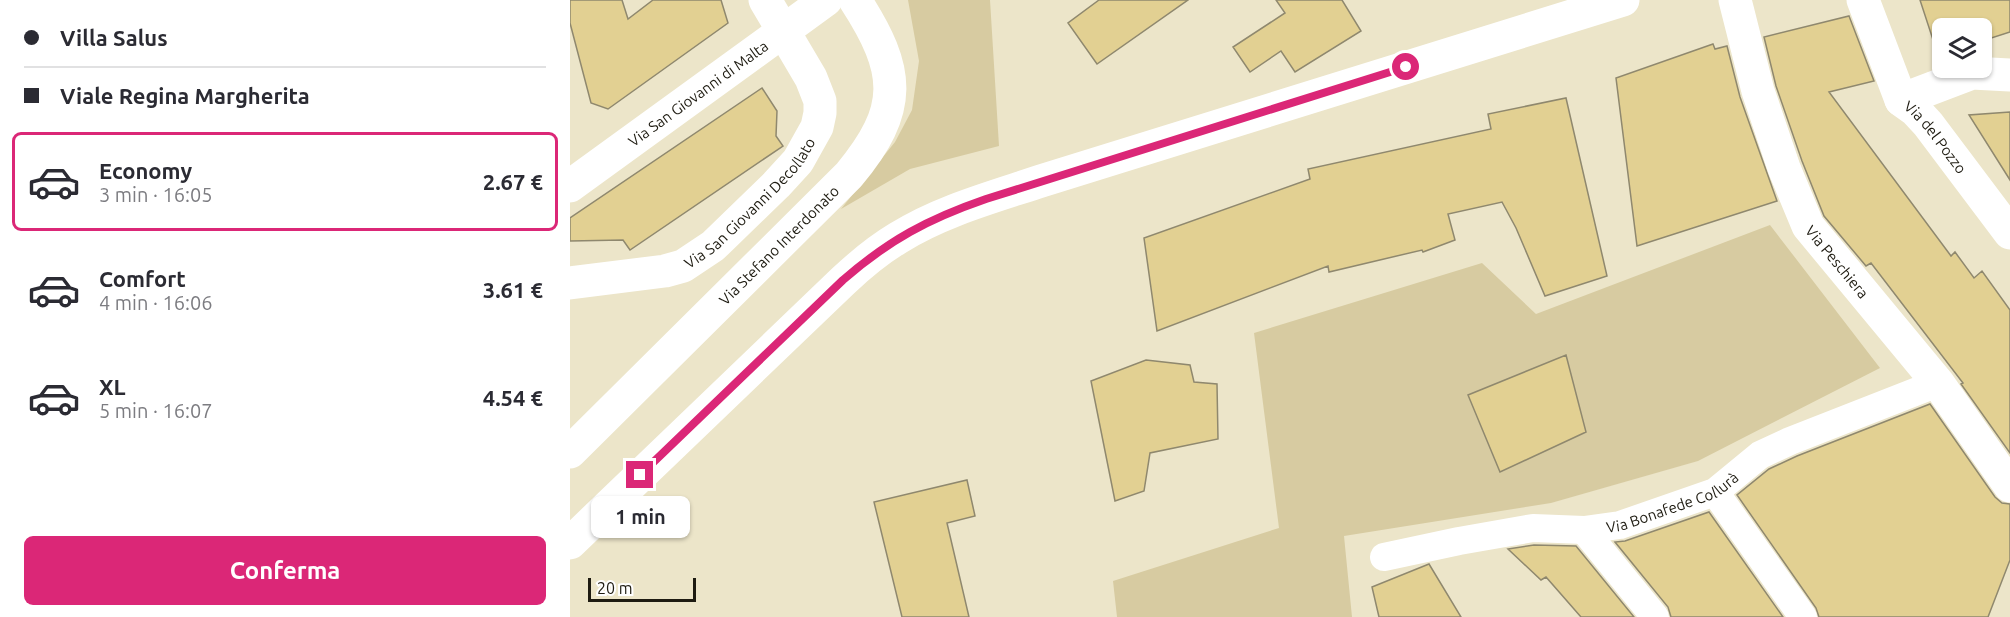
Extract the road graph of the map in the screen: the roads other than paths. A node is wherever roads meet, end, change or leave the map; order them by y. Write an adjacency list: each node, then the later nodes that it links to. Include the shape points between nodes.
1 (765, 0): 8 (street, Via San Giovanni Decollato)
2 (826, 0): 8 (street, Via San Giovanni di Malta)
3 (855, 0): 15 (street, Via Stefano Interdonato, via 881,47 891,96 879,134 868,152)
4 (1623, 0): 7 (street)
5 (1735, 0): 14 (street, Via Peschiera, via 1758,91 1808,226)
6 (1863, 0): 10 (street, Via del Pozzo)
7 (1588, 5): 19 (street, via 968,205 900,236 843,280)
8 (783, 32): 11 (street, Via San Giovanni di Malta); 13 (street, Via San Giovanni Decollato, via 820,101 817,127 798,161 713,246 683,266 665,272)
9 (2010, 75): 10 (street, via 1972,73)
10 (1901, 100): 12 (street, Via del Pozzo, via 1928,124)
11 (570, 186)
12 (2010, 233)
13 (570, 284)
14 (1938, 383): 16 (street, Via Peschiera); 17 (street, Via Bonafede Collurà, via 1760,455)
15 (570, 452)
16 (2010, 486)
17 (1715, 492): 18 (street, Via Bonafede Collurà, via 1620,525); 22 (street)
18 (1584, 530): 20 (street, Via Bonafede Collurà, via 1533,528); 21 (street)
19 (570, 543)
20 (1384, 557)
21 (1655, 617)
22 (1803, 617)

